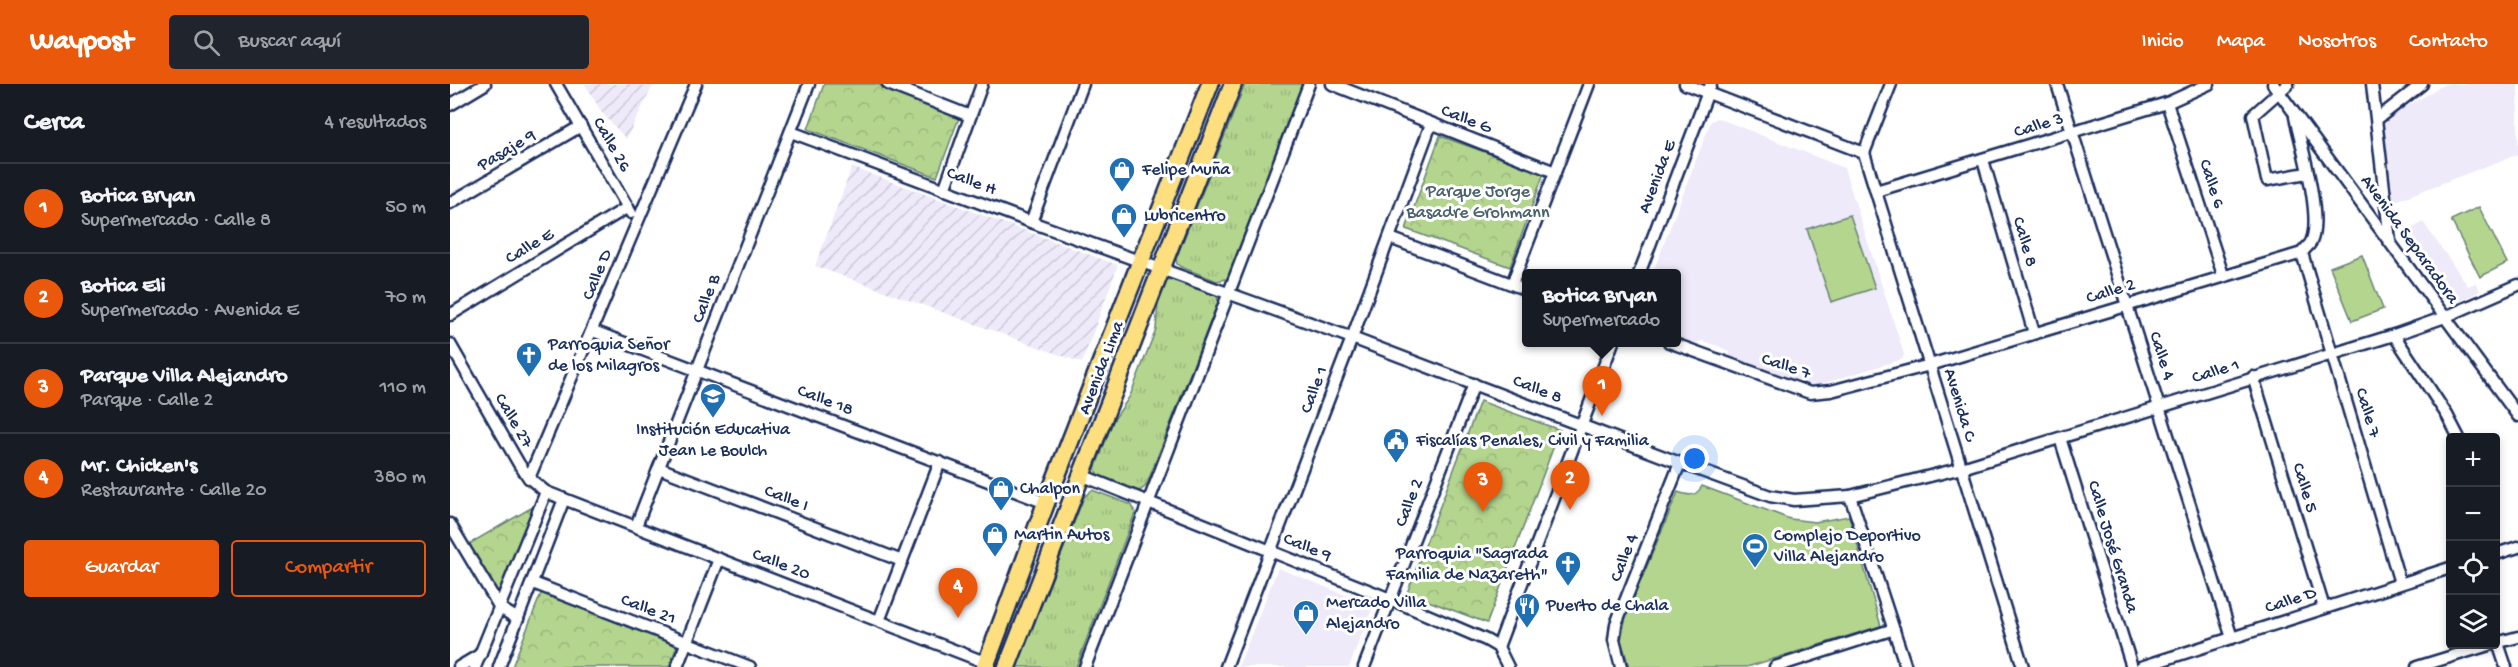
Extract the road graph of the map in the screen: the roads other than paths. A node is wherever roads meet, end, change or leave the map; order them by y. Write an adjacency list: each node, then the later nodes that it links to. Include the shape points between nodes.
1 (485, 84): 23 (street)
2 (556, 84): 28 (street, Calle 26)
3 (696, 84): 39 (street, Calle D)
4 (809, 84): 29 (street, Calle B)
5 (888, 84): 25 (street)
6 (982, 84): 25 (street)
7 (1083, 84): 40 (street)
8 (1210, 84): 44 (main road, Avenida Lima)
9 (1233, 84): 46 (main road, Avenida Lima)
10 (1309, 84): 51 (street)
11 (1332, 84): 27 (street, Calle G)
12 (1588, 84): 33 (street)
13 (1685, 84): 20 (street)
14 (1891, 84): 31 (street)
15 (2057, 84): 30 (street, Calle 4)
16 (2209, 84): 22 (street, Calle 3)
17 (2288, 84): 21 (street)
18 (2372, 84): 26 (street)
19 (2422, 84): 26 (street)
20 (1709, 88): 31 (street); 45 (street, Avenida E)
21 (2276, 88): 24 (street, Avenida Separadora); 34 (street, via 2253,115 2267,180)
22 (2167, 103): 30 (street, Calle 3); 47 (street, Calle 6)
23 (450, 105)
24 (2294, 112): 34 (street); 42 (street, Avenida Separadora)
25 (970, 116): 35 (street)
26 (2377, 119): 42 (street)
27 (1431, 124): 33 (street, Calle G); 41 (street, Calle 1)
28 (581, 126): 37 (street, Pasaje 9); 38 (street, Calle 26)
29 (790, 132): 35 (street, Calle H); 64 (street, Calle B)
30 (2072, 134): 32 (street, Calle 3); 52 (street, Calle 4)
31 (1864, 153): 36 (street, Avenida C)
32 (1983, 160): 36 (street, Calle 3); 56 (street, Calle 8)
33 (1555, 172): 48 (street)
34 (2307, 173): 43 (street, via 2314,227 2311,242)
35 (944, 190): 40 (street, Calle H)
36 (1876, 191): 63 (street, Avenida C)
37 (450, 203)
38 (628, 207): 39 (street, Calle 26); 53 (street, Calle E)
39 (637, 222): 55 (street, Calle D)
40 (1031, 222): 44 (street, Calle H)
41 (1389, 238): 48 (street); 58 (street, Calle 1)
42 (2390, 242): 54 (street, Avenida Separadora)
43 (2302, 253): 47 (street, Calle 2); 62 (street, Calle 7)
44 (1141, 262): 46 (street, Calle 8); 81 (main road, Avenida Lima)
45 (1641, 269)
46 (1161, 270): 51 (street, Calle 8); 76 (main road, Avenida Lima)
47 (2223, 275): 52 (street, Calle 2)
48 (1512, 284): 50 (street)
49 (2518, 285): 54 (street, Calle 1)
50 (1522, 288)
51 (1227, 292): 58 (street, Calle 8); 82 (street)
52 (2127, 304): 56 (street, Calle 2); 67 (street, Calle 4)
53 (450, 315)
54 (2445, 317): 57 (street, Calle 1); 68 (street, Avenida Separadora)
55 (593, 331): 64 (street, Calle 18); 77 (street, Calle D)
56 (2034, 333): 63 (street, Calle 2)
57 (2394, 335): 62 (street, Calle 1); 70 (street)
58 (1352, 338): 66 (street, Calle 8); 86 (street, Calle 1)
59 (450, 344): 77 (street, Calle 27)
60 (1681, 346): 63 (street, Calle 7, via 1810,393 1831,392)
61 (1611, 347): 69 (street)
62 (2332, 354): 65 (street, Calle 1); 92 (street, Calle 7)
63 (1930, 365): 75 (street, Avenida C)
64 (697, 370): 72 (street, Calle 18); 74 (street, Calle B)
65 (2253, 377): 67 (street, Calle 1); 95 (street, Calle 5)
66 (1474, 384): 69 (street, Calle 8); 93 (street, Calle 2)
67 (2160, 406): 71 (street, Calle 1); 100 (street, Calle 4)
68 (2518, 416)
69 (1581, 425): 73 (street, Calle 8); 103 (street)
70 (2456, 433)
71 (2060, 438): 75 (street, Calle 1); 123 (street, Calle José Granda)
72 (940, 462): 81 (street, Calle 18); 89 (street)
73 (1680, 463): 79 (street, Calle 8, via 1770,496 1794,500); 119 (street, Calle 4, via 1616,624 1614,640)
74 (659, 468): 84 (street, Calle B); 89 (street, Calle I)
75 (1962, 468): 79 (street, Calle 8); 122 (street, Avenida C)
76 (1081, 475): 82 (street, Calle 9); 114 (main road, Avenida Lima)
77 (530, 478): 78 (street, Calle 27)
78 (546, 492): 80 (street, Calle 27); 94 (street)
79 (1850, 496): 98 (street)
80 (564, 499): 84 (street, Calle 20); 91 (street)
81 (1047, 502): 107 (main road, Avenida Lima)
82 (1147, 502): 86 (street, Calle 9); 115 (street)
83 (450, 524): 94 (street)
84 (636, 526): 88 (street, Calle 20)
85 (2518, 547): 87 (street)
86 (1271, 551): 93 (street, Calle 9); 116 (street, Calle 1)
87 (2500, 553)
88 (719, 559): 97 (street, Calle 20); 101 (street)
89 (902, 561): 97 (street)
90 (2446, 569): 92 (street, Calle D)
91 (533, 583): 96 (street); 101 (street, Calle 21)
92 (2400, 583): 95 (street, Calle D)
93 (1390, 599): 103 (street, Calle 9); 117 (street, Calle 2)
94 (500, 608): 96 (street); 106 (street)
95 (2324, 608): 100 (street, Calle D)
96 (518, 619): 111 (street)
97 (879, 621): 107 (street, Calle 20)
98 (1894, 629): 120 (street); 121 (street)
99 (2518, 636): 102 (street)
100 (2232, 638): 124 (street, Calle D)
101 (687, 642): 112 (street); 113 (street, Calle 21)
102 (2500, 642)
103 (1498, 647): 118 (street)
104 (2480, 649): 108 (street)
105 (2497, 649): 126 (street)
106 (481, 654): 109 (street); 110 (street)
107 (978, 664)
108 (2431, 665): 125 (street)
109 (459, 667)
110 (475, 667)
111 (499, 667)
112 (677, 667)
113 (750, 667)
114 (1007, 667)
115 (1085, 667)
116 (1226, 667)
117 (1364, 667)
118 (1508, 667)
119 (1621, 667)
120 (1775, 667)
121 (1906, 667)
122 (2023, 667)
123 (2132, 667)
124 (2141, 667)
125 (2417, 667)
126 (2506, 667)

